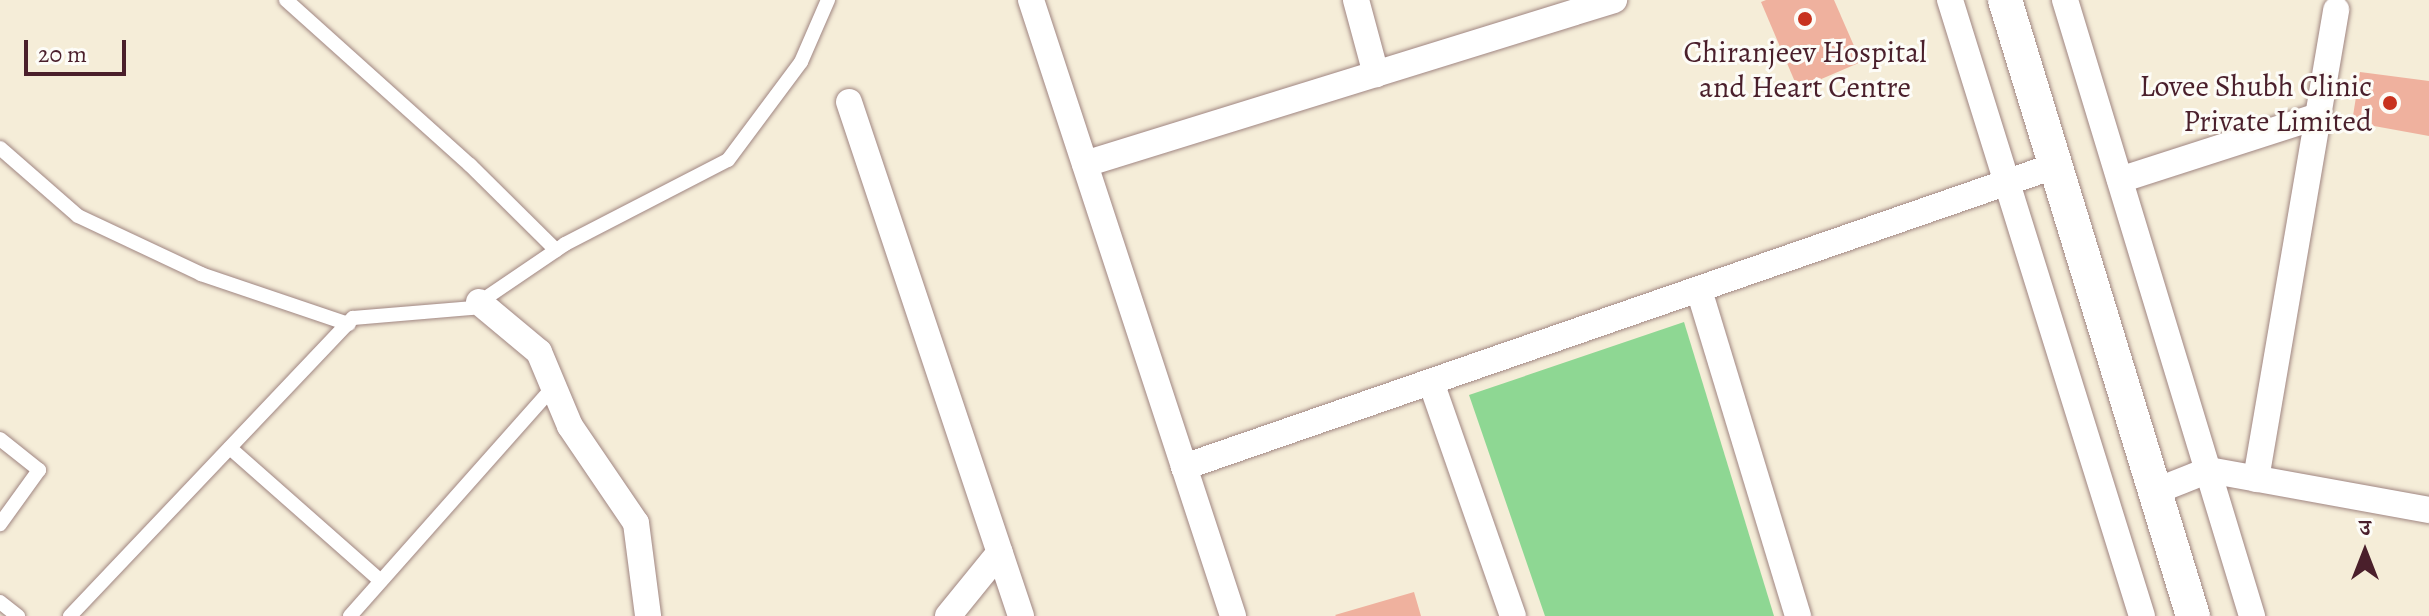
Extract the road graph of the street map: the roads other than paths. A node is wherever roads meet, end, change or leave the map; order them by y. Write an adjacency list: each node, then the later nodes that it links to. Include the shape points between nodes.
1 (286, 0): 18 (lane)
2 (828, 0): 18 (lane, via 801,62 728,160)
3 (1031, 0): 14 (street)
4 (1356, 0): 10 (street)
5 (1614, 0): 10 (street)
6 (1950, 0): 17 (street)
7 (2005, 0): 15 (street)
8 (2065, 0): 16 (street)
9 (2336, 10): 12 (street)
10 (1376, 74): 14 (street)
11 (849, 102): 32 (street)
12 (2318, 116): 16 (street); 28 (street)
13 (0, 148): 21 (lane, via 78,216 201,274)
14 (1085, 164): 26 (street)
15 (2057, 165): 17 (street); 29 (street)
16 (2120, 180): 27 (street)
17 (2007, 183): 19 (street); 44 (street)
18 (556, 250): 20 (lane)
19 (1699, 290): 22 (street); 43 (street)
20 (479, 302): 21 (lane, via 410,316 353,318); 23 (street, via 539,352)
21 (349, 324): 25 (lane)
22 (1431, 382): 26 (street); 42 (street)
23 (554, 386): 33 (lane); 38 (street, via 570,426 636,523)
24 (0, 439): 31 (lane, via 39,470)
25 (230, 448): 33 (lane); 36 (lane)
26 (1184, 467): 41 (street)
27 (2209, 470): 28 (street); 29 (street); 46 (street)
28 (2256, 479): 30 (street)
29 (2156, 491): 45 (street)
30 (2429, 510)
31 (0, 524)
32 (1000, 552): 39 (street); 40 (street)
33 (381, 581): 37 (lane)
34 (0, 602): 35 (lane)
35 (18, 616)
36 (70, 616)
37 (350, 616)
38 (648, 616)
39 (948, 616)
40 (1021, 616)
41 (1233, 616)
42 (1513, 616)
43 (1798, 616)
44 (2142, 616)
45 (2193, 616)
46 (2252, 616)

